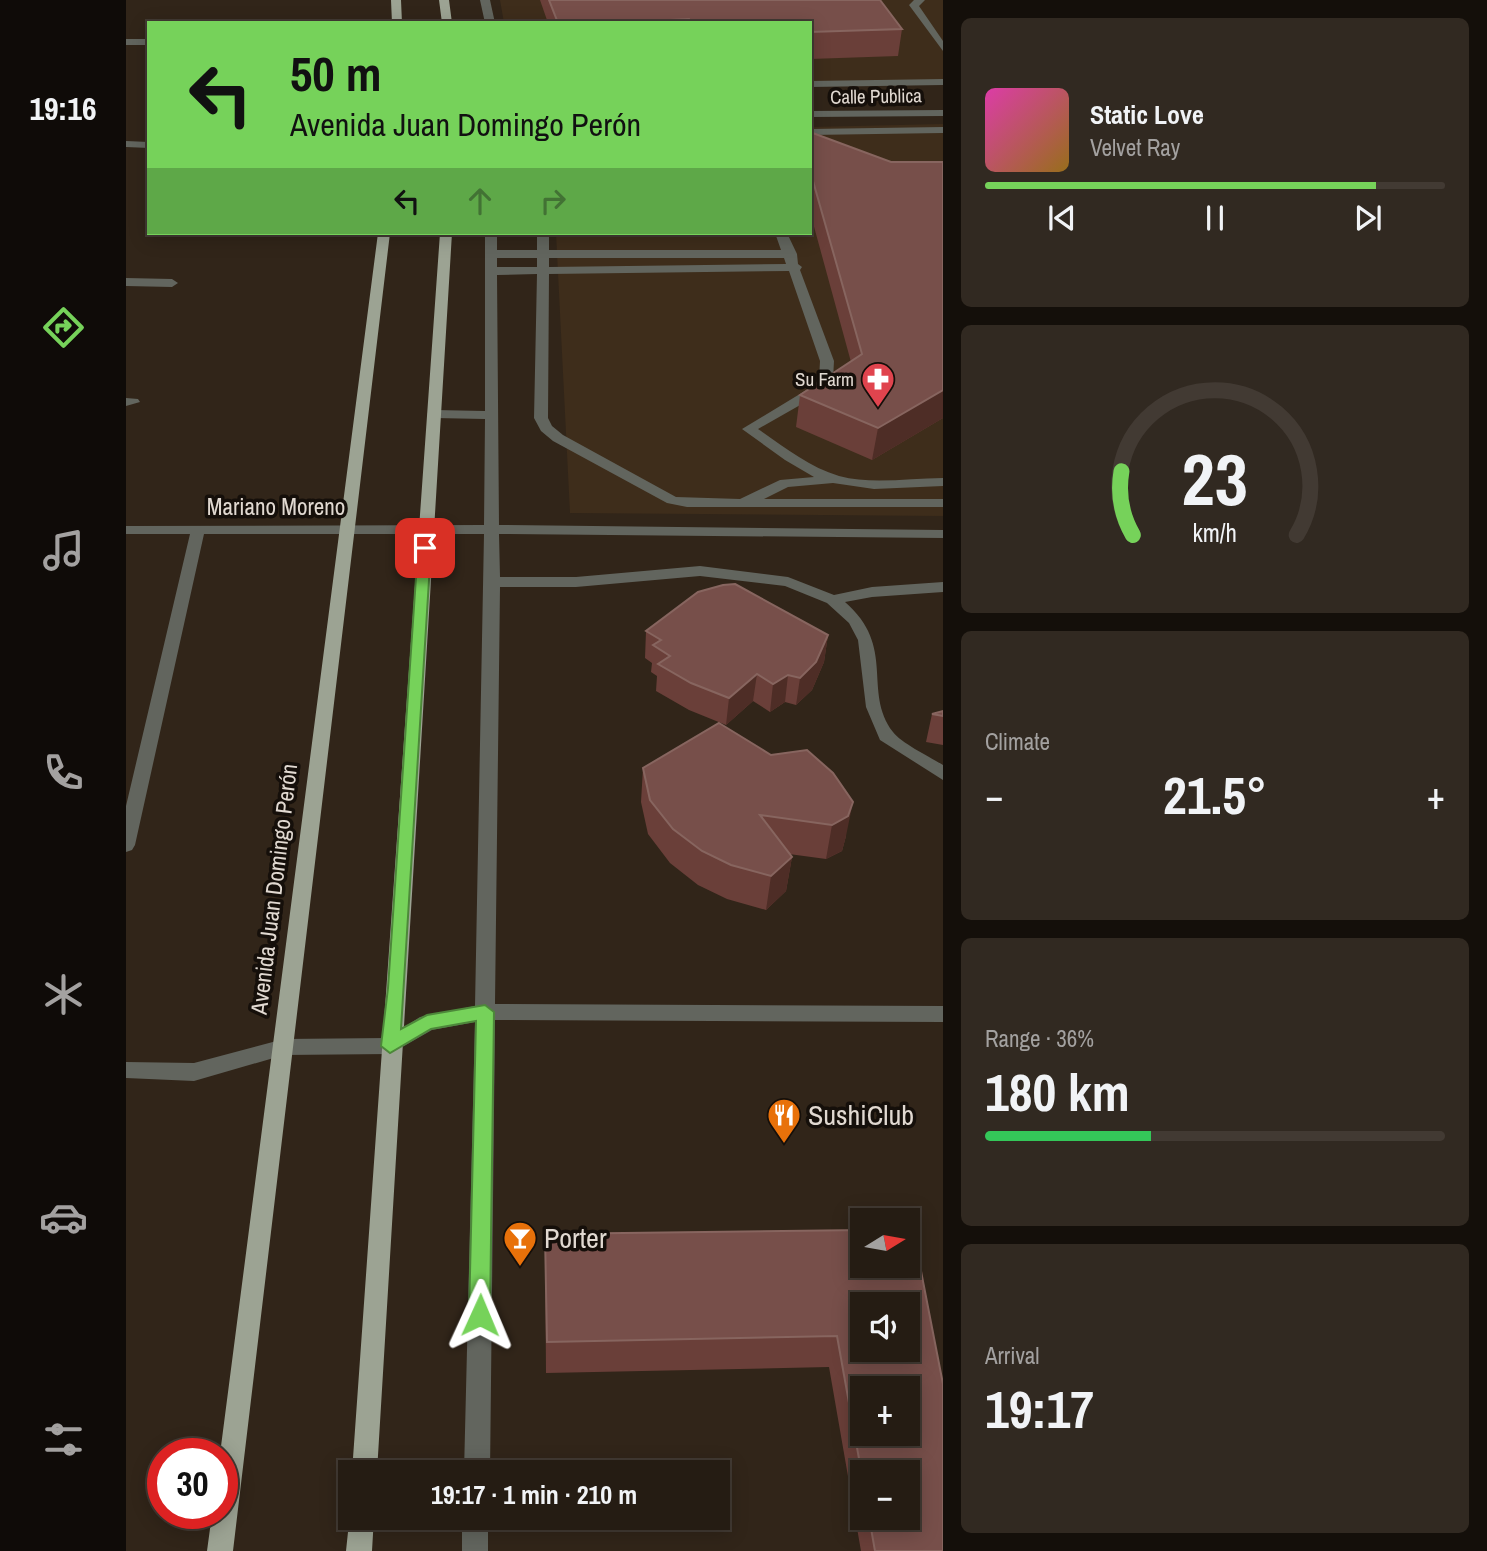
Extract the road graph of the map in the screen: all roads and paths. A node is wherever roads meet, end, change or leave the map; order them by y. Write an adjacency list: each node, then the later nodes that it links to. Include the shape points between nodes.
1 (396, 0): 5 (main road)
2 (444, 0): 6 (main road)
3 (485, 0): 7 (street)
4 (920, 0): 10 (street, via 914,5)
5 (397, 21)
6 (447, 21)
7 (490, 21)
8 (126, 42): 9 (street)
9 (147, 42)
10 (943, 48)
11 (943, 82): 12 (street)
12 (812, 84)
13 (943, 113): 14 (street, Calle Publica)
14 (812, 114)
15 (943, 130): 16 (street)
16 (812, 132)
17 (126, 144): 18 (street)
18 (147, 145)
19 (384, 235): 40 (main road, Avenida Juan Domingo Perón)
20 (446, 235): 31 (main road)
21 (491, 235): 24 (street)
22 (543, 235): 25 (street)
23 (782, 235): 26 (street)
24 (491, 254): 25 (street); 28 (street)
25 (544, 254): 26 (street); 27 (street)
26 (793, 261): 27 (street); 33 (street, via 827,361 826,379 818,390 749,429)
27 (544, 270): 28 (street); 38 (street, via 541,407 546,428 672,500)
28 (491, 271): 32 (street)
29 (126, 282): 30 (street)
30 (172, 283)
31 (434, 414): 32 (street); 39 (main road)
32 (492, 415): 43 (street)
33 (776, 447): 34 (street); 36 (street, via 785,467)
34 (835, 480): 35 (street); 36 (street)
35 (943, 482)
36 (785, 484): 38 (street)
37 (943, 503): 38 (street)
38 (739, 505)
39 (426, 528): 40 (street, Mariano Moreno); 43 (street, Mariano Moreno); 52 (main road)
40 (345, 529): 42 (street, Mariano Moreno); 53 (main road, Avenida Juan Domingo Perón)
41 (126, 530): 42 (street, Mariano Moreno)
42 (198, 530): 49 (street)
43 (492, 530): 44 (street, Mariano Moreno); 45 (street)
44 (943, 534)
45 (492, 582): 47 (street, via 576,582 700,571 788,582); 50 (street)
46 (943, 587): 47 (street)
47 (833, 600): 48 (street, via 856,620 866,640 874,707 886,736)
48 (943, 774)
49 (126, 845)
50 (485, 1012): 51 (street); 52 (street, via 427,1023); 56 (street)
51 (943, 1014)
52 (390, 1046): 53 (street); 55 (main road)
53 (284, 1047): 54 (street, via 194,1072); 59 (main road, Avenida Juan Domingo Perón)
54 (126, 1070)
55 (365, 1460)
56 (477, 1460)
57 (360, 1530): 60 (main road)
58 (475, 1530): 61 (street)
59 (220, 1551)
60 (359, 1551)
61 (475, 1551)

